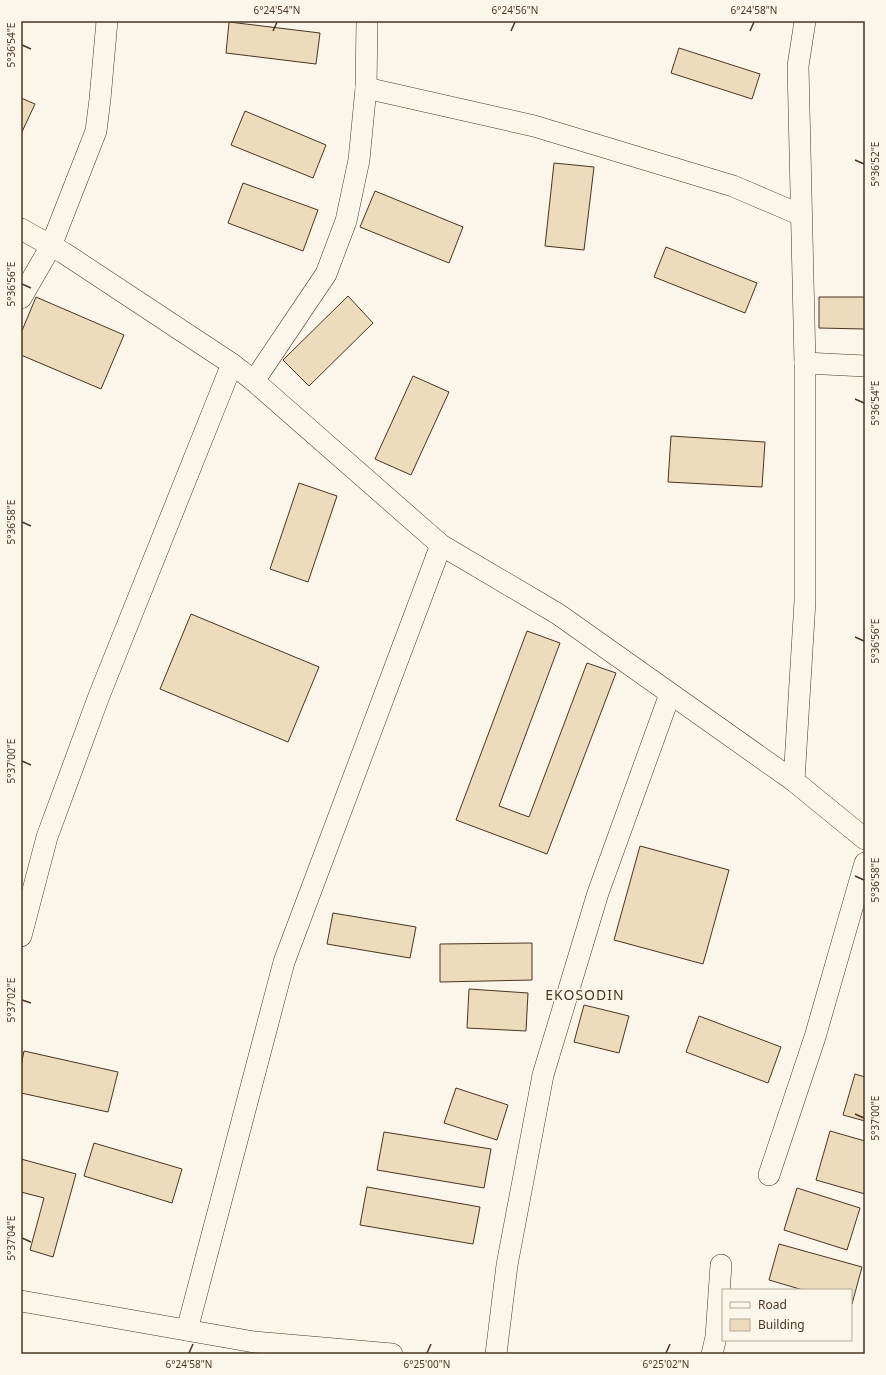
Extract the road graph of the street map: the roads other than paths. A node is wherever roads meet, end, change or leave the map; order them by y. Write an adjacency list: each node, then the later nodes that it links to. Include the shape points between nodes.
1 (107, 21): 7 (street, via 96,131)
2 (367, 21): 4 (street)
3 (806, 21): 5 (street, via 798,66)
4 (366, 88): 5 (street, via 534,126 733,186); 12 (street, via 359,160 346,221 339,241 326,274)
5 (801, 215): 9 (street)
6 (21, 229): 7 (street)
7 (51, 246): 8 (street); 10 (street)
8 (21, 298)
9 (805, 363): 11 (street); 15 (street, via 805,601)
10 (232, 364): 12 (street); 18 (street, via 99,696 47,837)
11 (865, 366)
12 (254, 382): 13 (street)
13 (441, 545): 14 (street, via 558,614); 22 (street, via 284,962)
14 (670, 694): 15 (street); 24 (street, via 598,893 543,1075 507,1265)
15 (794, 781): 16 (street)
16 (865, 839)
17 (865, 863): 19 (street, via 815,1037)
18 (21, 936)
19 (769, 1175)
20 (721, 1265): 25 (street, via 716,1337)
21 (21, 1301): 22 (street)
22 (187, 1330): 23 (street, via 254,1342)
23 (392, 1354)
24 (496, 1354)
25 (712, 1354)

